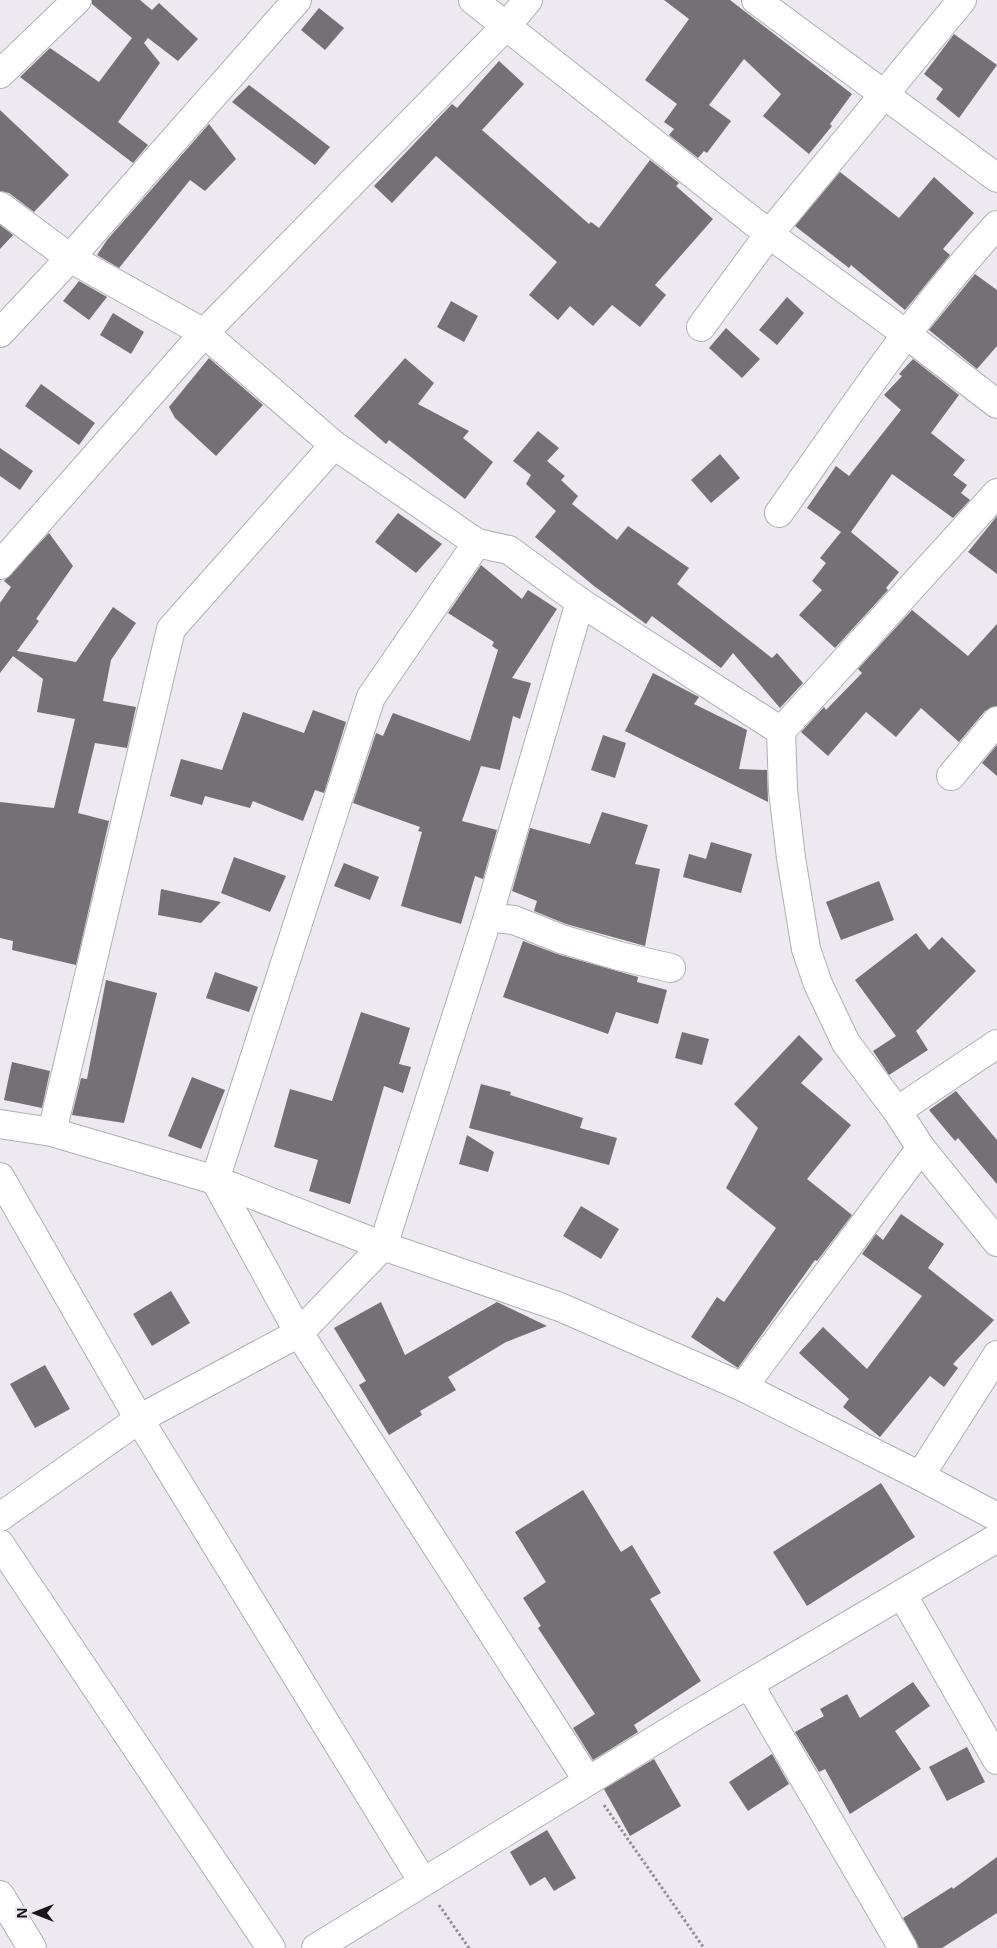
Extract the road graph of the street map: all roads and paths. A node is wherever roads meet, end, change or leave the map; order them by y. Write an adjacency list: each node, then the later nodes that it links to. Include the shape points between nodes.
1 (77, 0): 8 (street)
2 (297, 0): 14 (street)
3 (473, 0): 7 (street)
4 (528, 0): 7 (street)
5 (962, 0): 9 (street)
6 (766, 3): 9 (street)
7 (507, 25): 13 (street); 17 (street)
8 (0, 74)
9 (885, 94): 10 (street); 13 (street)
10 (997, 178)
11 (0, 206): 14 (street)
12 (997, 225): 18 (street, via 953,273)
13 (769, 234): 15 (street); 18 (street)
14 (70, 258): 16 (street); 17 (street)
15 (701, 327)
16 (0, 333)
17 (204, 333): 20 (street); 24 (street)
18 (906, 334): 19 (street); 22 (street)
19 (997, 404)
20 (334, 446): 23 (street); 34 (street, via 171,629)
21 (997, 493): 27 (street)
22 (779, 513)
23 (477, 543): 25 (street, via 509,550); 37 (street, via 371,698)
24 (0, 565)
25 (580, 602): 27 (street); 29 (street)
26 (997, 721): 28 (street)
27 (781, 731): 32 (street, via 783,790 806,948 818,984 846,1043)
28 (951, 776)
29 (488, 917): 30 (street, via 514,920 561,940); 39 (street)
30 (671, 968)
31 (997, 1044): 32 (street)
32 (897, 1111): 35 (street)
33 (0, 1124): 34 (street)
34 (52, 1132): 37 (street)
35 (921, 1148): 38 (street); 42 (street)
36 (0, 1176): 43 (street)
37 (215, 1180): 39 (street); 40 (street)
38 (997, 1242)
39 (383, 1246): 40 (street); 42 (street, via 560,1307)
40 (299, 1333): 43 (street); 52 (street)
41 (997, 1355): 44 (street)
42 (743, 1387): 44 (street)
43 (139, 1419): 45 (street); 53 (street)
44 (920, 1476): 46 (street)
45 (0, 1517)
46 (997, 1517)
47 (997, 1538): 49 (street)
48 (0, 1544): 56 (street)
49 (902, 1594): 50 (street); 51 (street)
50 (749, 1684): 52 (street); 60 (street)
51 (997, 1760)
52 (588, 1781): 53 (street); 59 (path)
53 (423, 1882): 57 (street); 58 (path)
54 (0, 1895): 55 (street)
55 (32, 1948)
56 (271, 1948)
57 (316, 1948)
58 (469, 1948)
59 (704, 1948)
60 (902, 1948)

